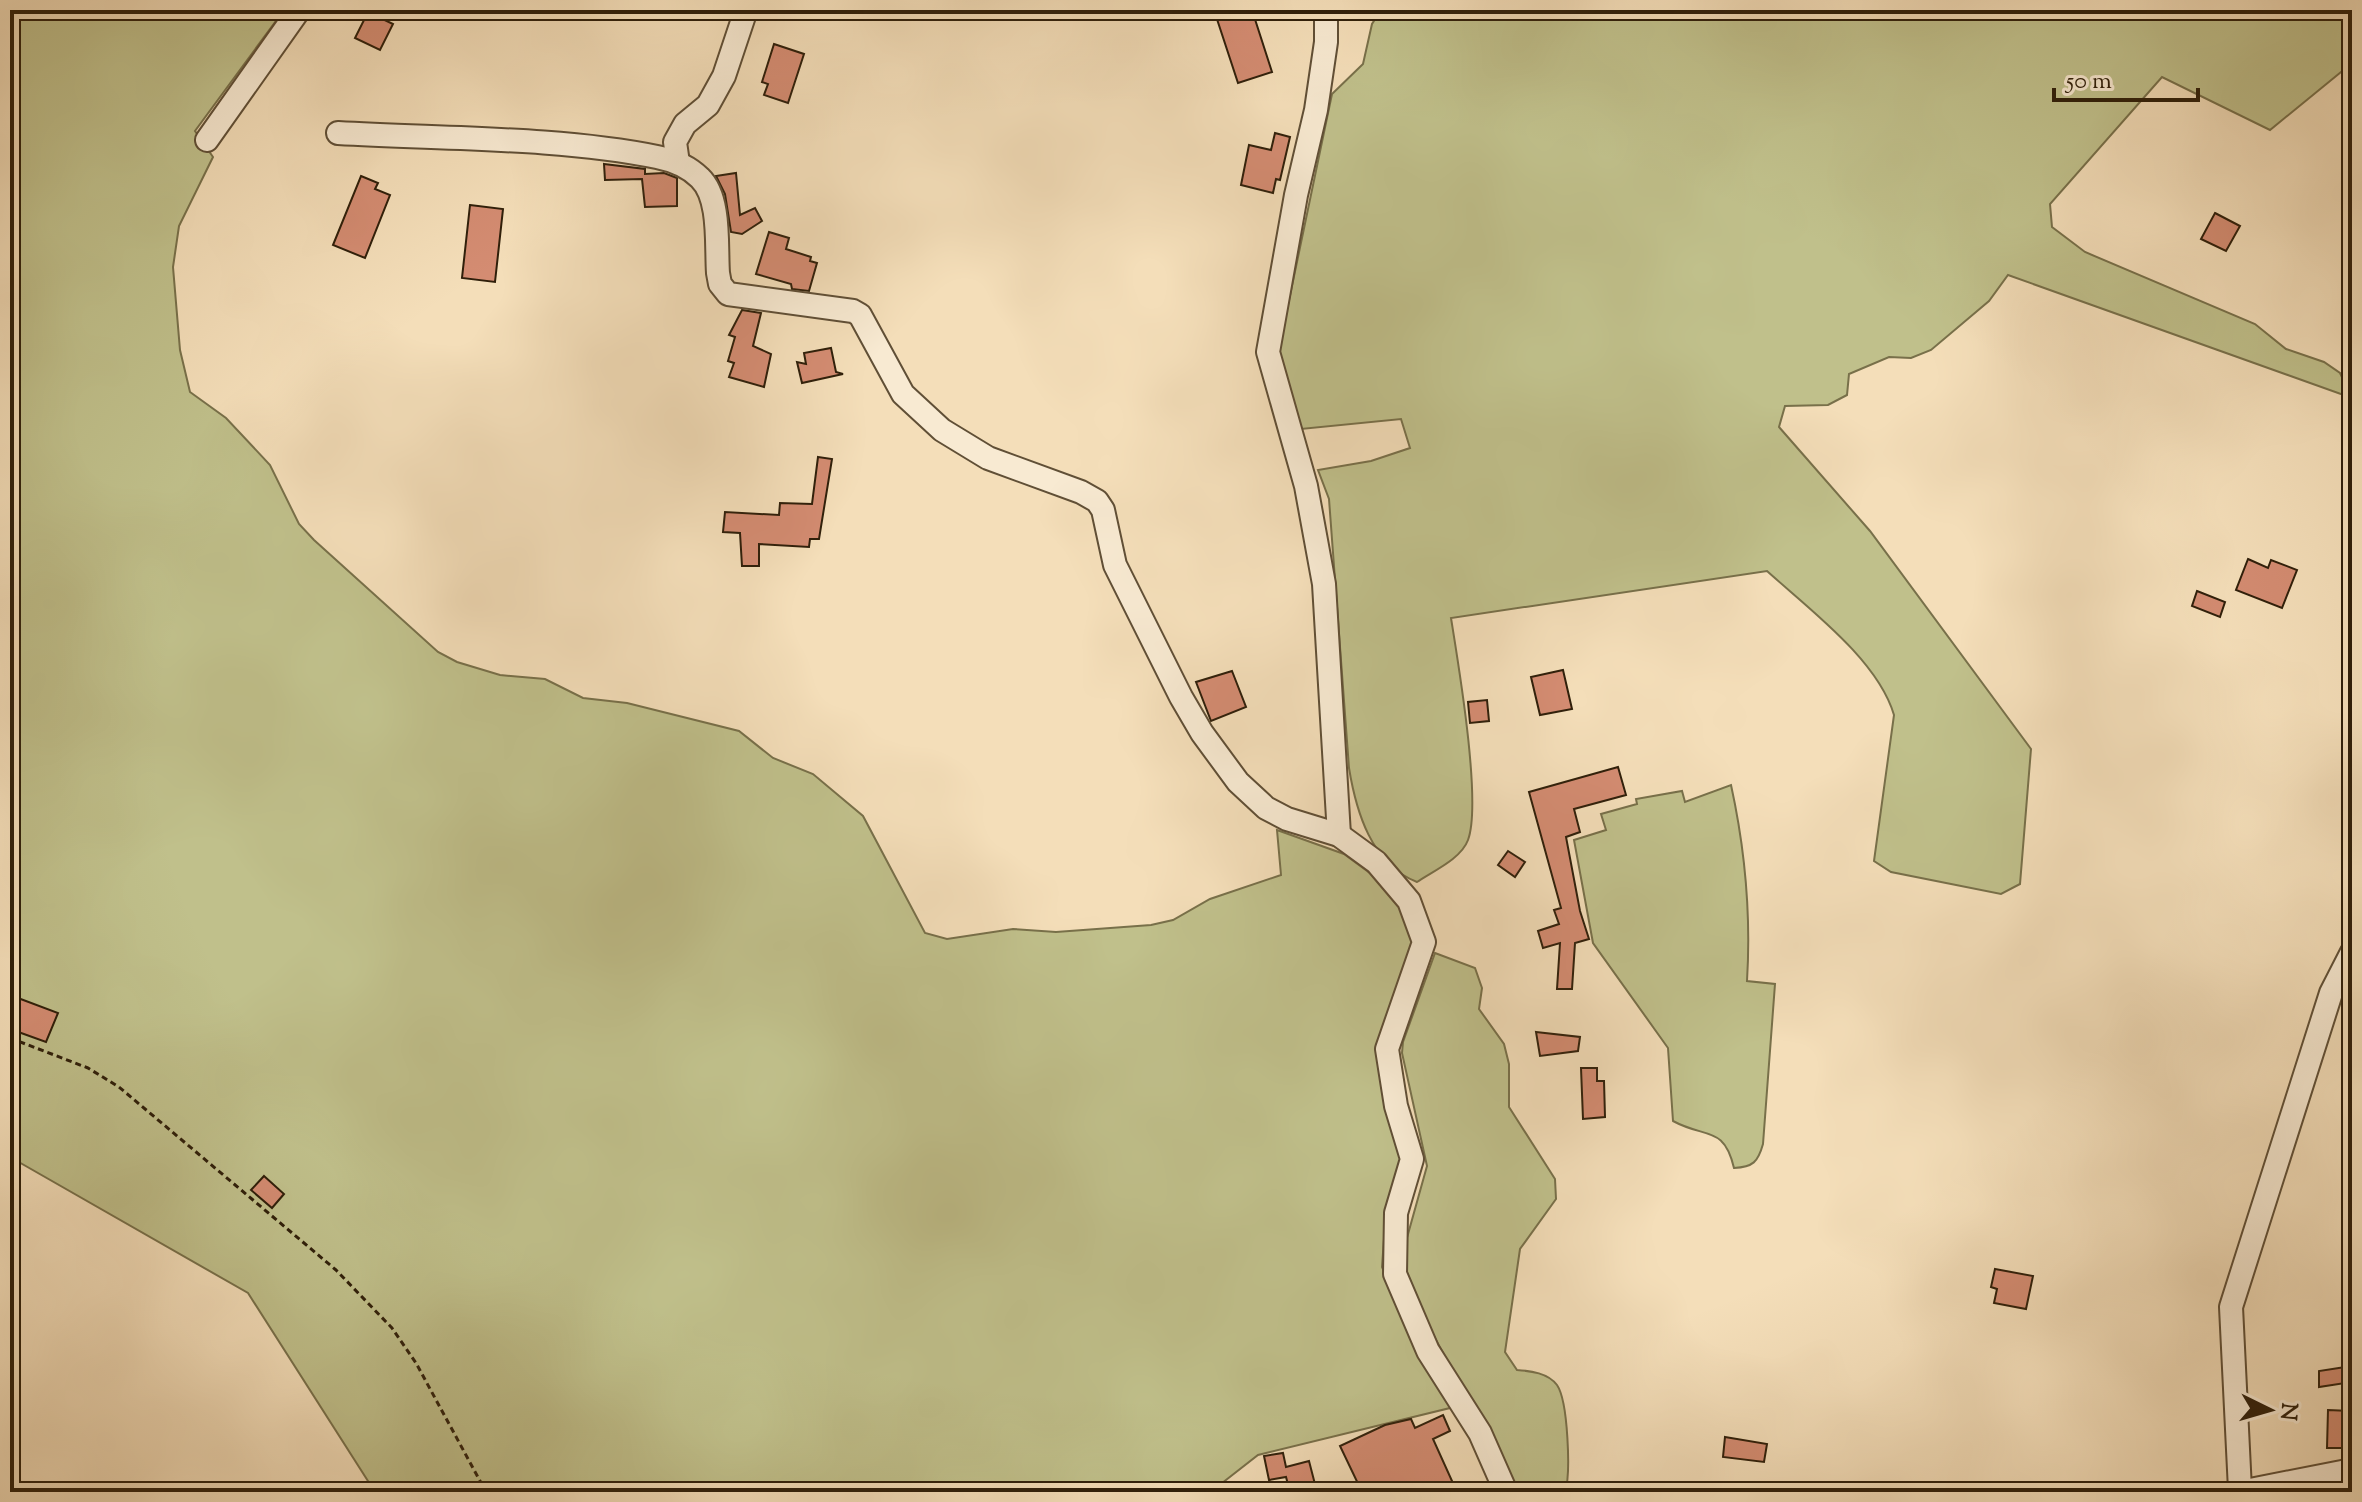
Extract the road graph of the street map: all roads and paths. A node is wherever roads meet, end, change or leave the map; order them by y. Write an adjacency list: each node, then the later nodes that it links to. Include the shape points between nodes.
1 (299, 10): 5 (street)
2 (746, 10): 6 (street, via 724,76 708,105 685,124 675,142)
3 (1326, 10): 7 (street, via 1316,110 1268,352 1306,486 1324,584)
4 (338, 133): 6 (street, via 565,146)
5 (207, 140)
6 (678, 163): 7 (street, via 702,179 712,201 718,273 728,294 853,311 903,394 942,430 988,458 1097,501 1115,565 1202,733 1238,782 1266,808)
7 (1339, 835): 13 (street, via 1376,862 1409,901 1424,942 1387,1049 1412,1159 1396,1213 1395,1274 1428,1351 1480,1433)
8 (2352, 952): 11 (street, via 2331,993 2231,1307)
9 (10, 1038): 12 (path, via 88,1068 119,1087 336,1270 392,1328 416,1363)
10 (2352, 1470): 11 (street)
11 (2240, 1491)
12 (486, 1492)
13 (1506, 1492)

